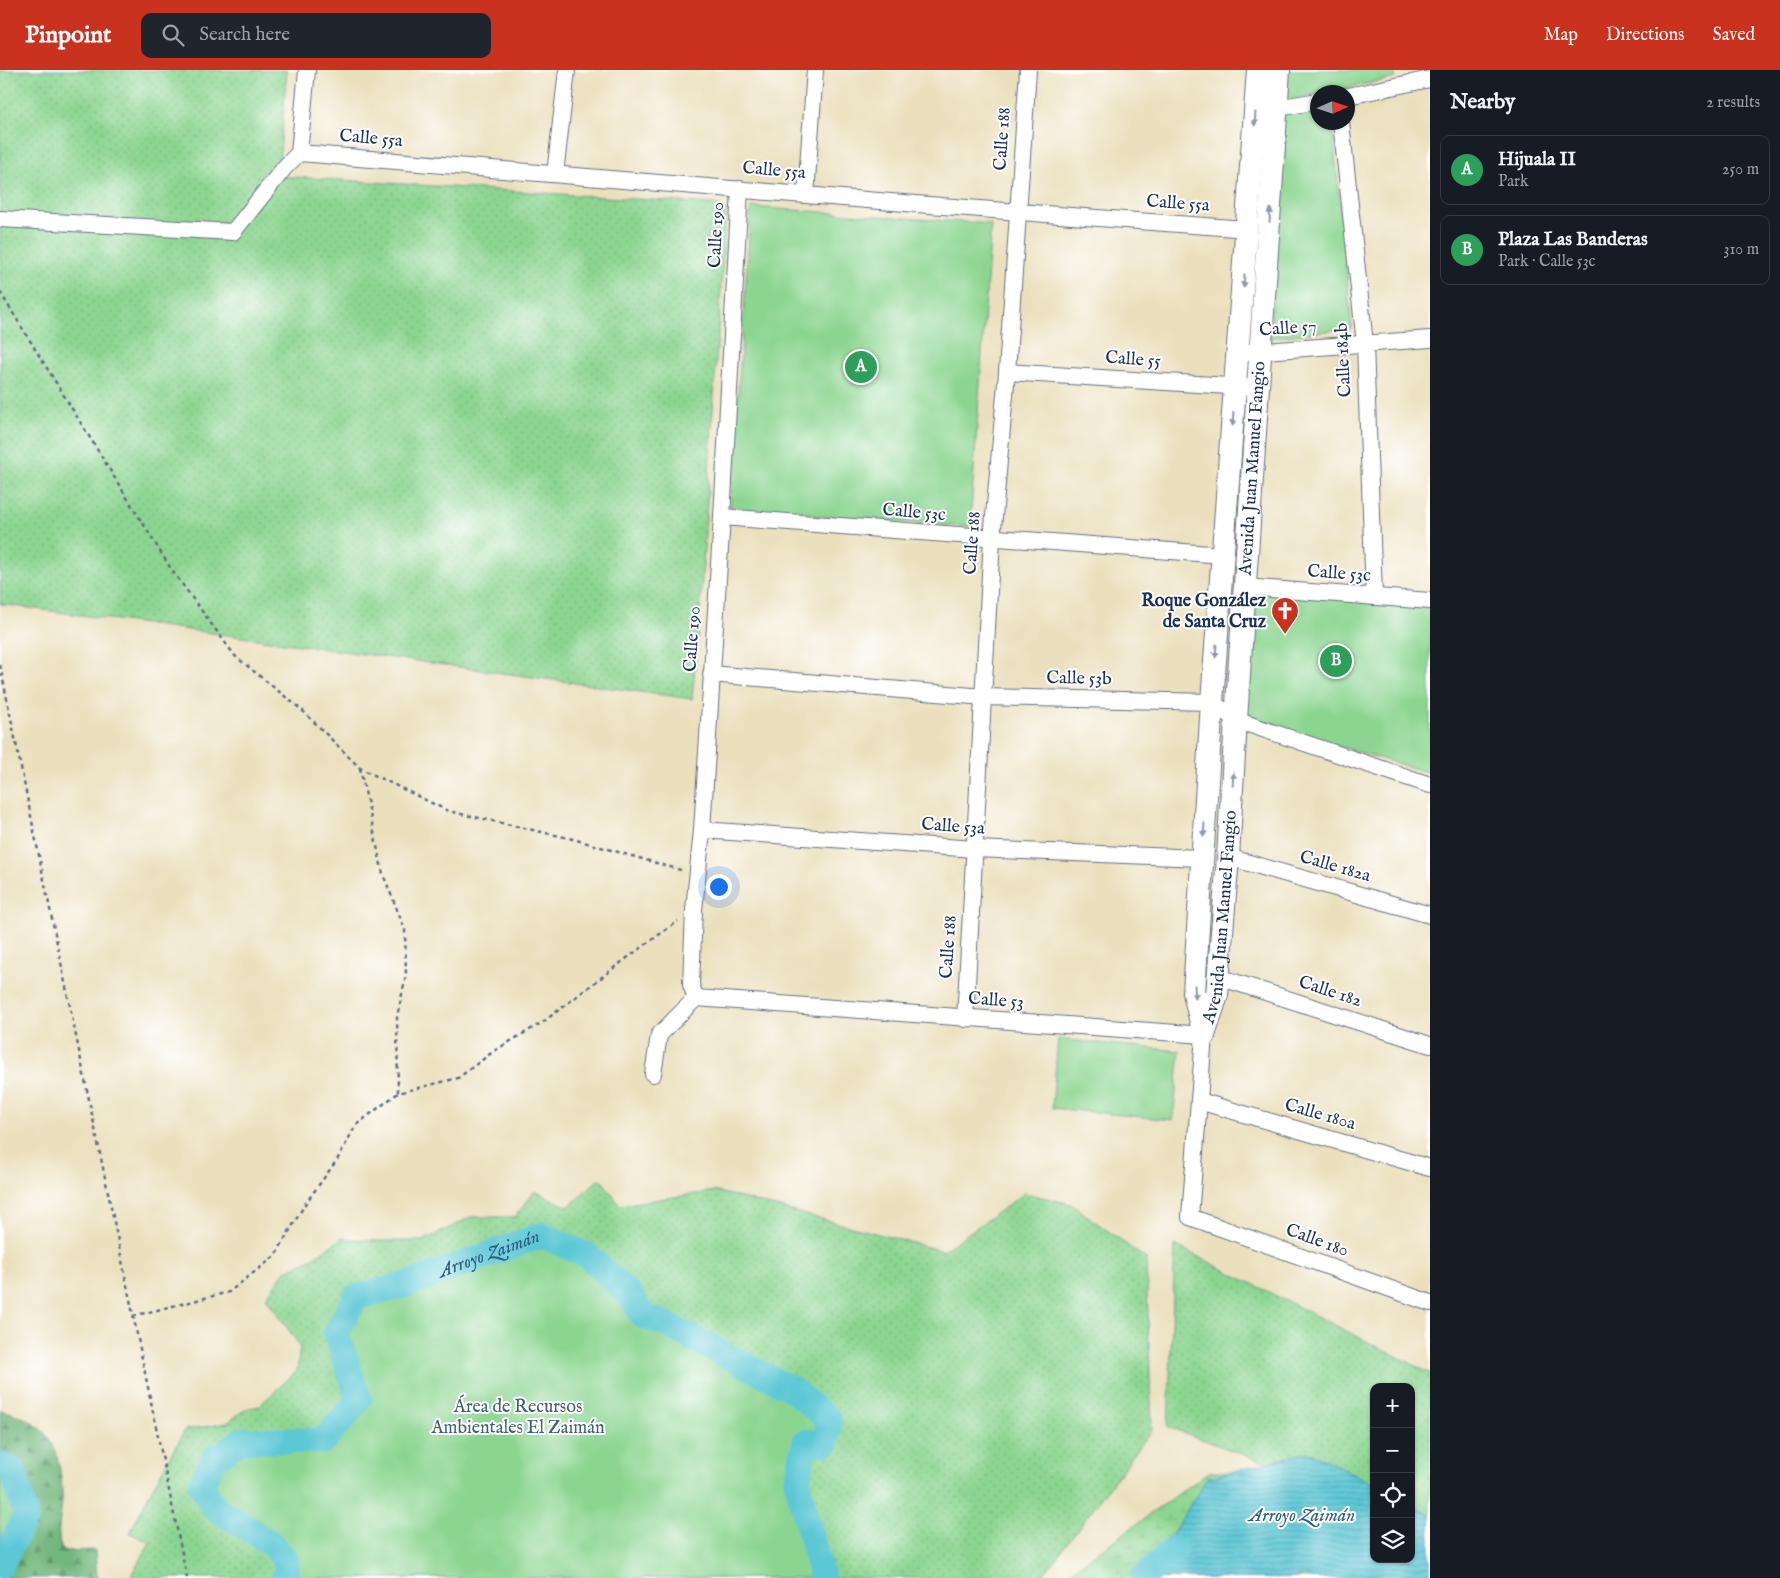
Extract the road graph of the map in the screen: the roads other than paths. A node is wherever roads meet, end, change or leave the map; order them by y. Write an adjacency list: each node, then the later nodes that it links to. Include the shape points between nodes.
1 (307, 70): 12 (street)
2 (567, 70): 13 (street)
3 (815, 70): 15 (street)
4 (1028, 70): 16 (street, Calle 188)
5 (1258, 70): 18 (main road, Avenida Juan Manuel Fangio, one-way to 18)
6 (1279, 70): 10 (main road, Avenida Juan Manuel Fangio)
7 (1430, 79): 8 (street)
8 (1355, 95)
9 (1310, 102): 10 (street)
10 (1277, 108): 21 (main road, Avenida Juan Manuel Fangio, one-way to 10)
11 (1342, 130): 20 (street, Calle 184b)
12 (298, 153): 13 (street, Calle 55a); 17 (street, via 233,232)
13 (554, 174): 14 (street, Calle 55a)
14 (740, 189): 15 (street, Calle 55a); 26 (street, Calle 190)
15 (806, 194): 16 (street, Calle 55a)
16 (1018, 213): 18 (street, Calle 55a); 23 (street, Calle 188)
17 (0, 219)
18 (1247, 230): 22 (main road, Avenida Juan Manuel Fangio, one-way to 22)
19 (1430, 339): 20 (street, Calle 57)
20 (1365, 344): 21 (street, Calle 57); 30 (street, Calle 184b)
21 (1260, 351): 22 (street, Calle 57); 25 (main road, Avenida Juan Manuel Fangio)
22 (1238, 353): 24 (main road, Avenida Juan Manuel Fangio)
23 (1007, 372): 24 (street, Calle 55); 27 (street, Calle 188)
24 (1235, 387): 25 (street, Calle 55); 28 (main road, Avenida Juan Manuel Fangio, one-way to 28)
25 (1258, 388): 29 (main road, Avenida Juan Manuel Fangio)
26 (722, 517): 27 (street, Calle 53c); 32 (street, Calle 190)
27 (992, 539): 28 (street, Calle 53c); 33 (street, Calle 188)
28 (1223, 556): 34 (main road, Avenida Juan Manuel Fangio, one-way to 34)
29 (1245, 587): 30 (street, Calle 53c); 35 (main road, Avenida Juan Manuel Fangio)
30 (1374, 597): 31 (street, Calle 53c)
31 (1430, 601)
32 (711, 674): 33 (street, Calle 53b); 37 (street, Calle 190)
33 (984, 698): 34 (street, Calle 53b); 38 (street, Calle 188)
34 (1212, 702): 35 (street); 40 (main road, Avenida Juan Manuel Fangio, one-way to 40)
35 (1236, 720): 36 (street); 39 (main road, Avenida Juan Manuel Fangio, one-way to 35)
36 (1430, 785)
37 (702, 830): 38 (street, Calle 53a); 43 (street, Calle 190, via 691,985)
38 (975, 849): 40 (street, Calle 53a); 44 (street, Calle 188)
39 (1228, 857): 41 (street, Calle 182a); 42 (main road, Avenida Juan Manuel Fangio)
40 (1202, 858): 45 (main road, Avenida Juan Manuel Fangio, one-way to 45, via 1194,993)
41 (1430, 915)
42 (1219, 977): 45 (main road, Avenida Juan Manuel Fangio); 46 (street, Calle 182)
43 (696, 998): 44 (street, Calle 53); 47 (street, via 659,1035)
44 (965, 1019): 45 (street, Calle 53)
45 (1204, 1035): 48 (street)
46 (1430, 1045)
47 (653, 1074)
48 (1198, 1101): 49 (street, Calle 180a); 50 (street, Calle 180, via 1190,1217)
49 (1430, 1168)
50 (1430, 1303)

